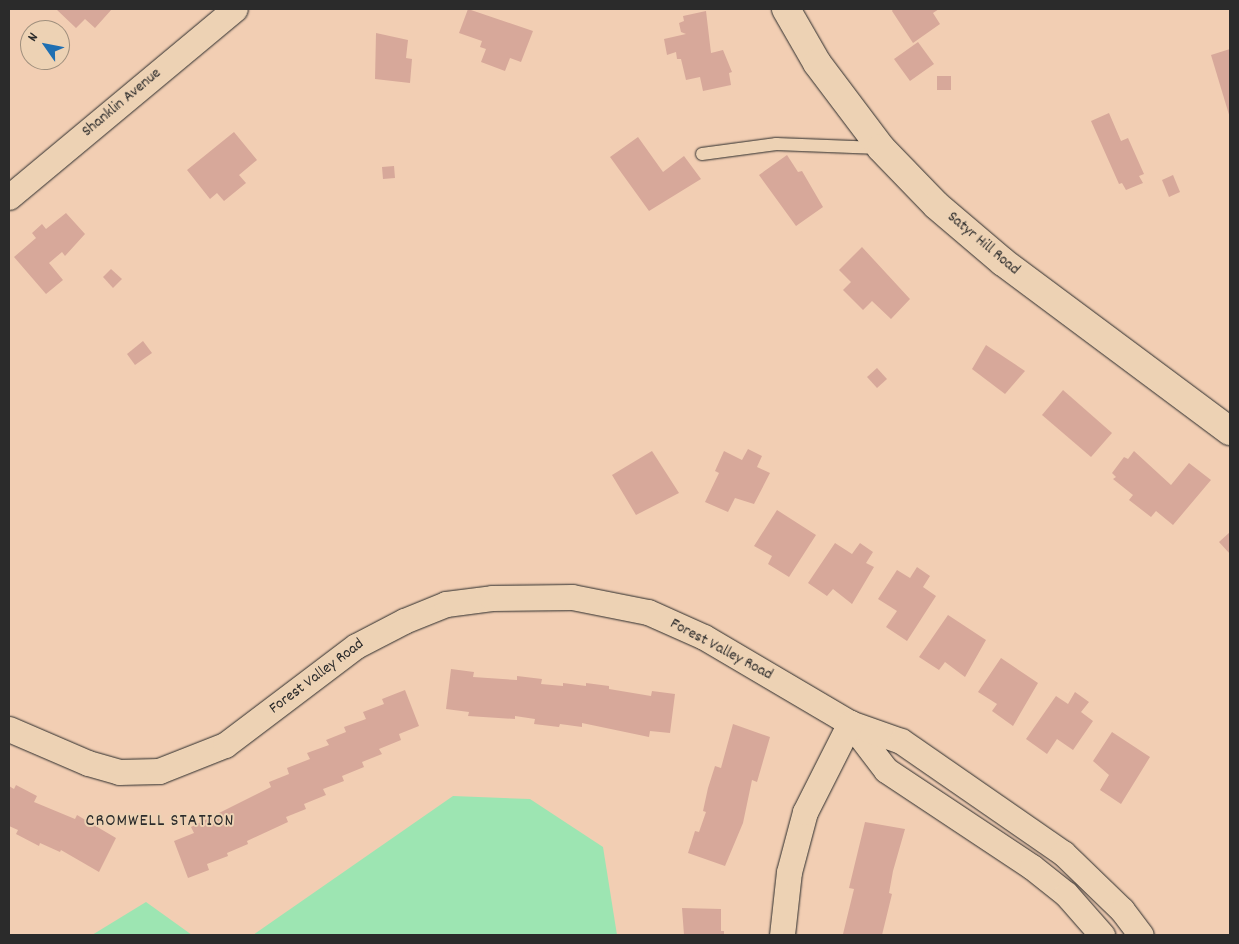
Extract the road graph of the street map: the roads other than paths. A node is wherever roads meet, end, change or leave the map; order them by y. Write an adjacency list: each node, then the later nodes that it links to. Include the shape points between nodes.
1 (236, 9): 5 (street, Shanklin Avenue)
2 (786, 9): 3 (street, Satyr Hill Road, via 817,63)
3 (881, 148): 4 (lane, via 776,144); 6 (street, Satyr Hill Road, via 936,205 995,256)
4 (702, 154)
5 (9, 197)
6 (1230, 431)
7 (850, 723): 8 (street, Forest Valley Road, via 704,637 648,612 572,597 492,598 446,604 404,621 356,646 225,745 159,771 119,772); 9 (street, via 805,812 789,872); 10 (street, Forest Valley Road, via 886,770 1032,867 1066,894); 11 (street, Forest Valley Road, via 901,741 1056,848 1110,898)
8 (9, 729)
9 (782, 935)
10 (1102, 935)
11 (1141, 935)

